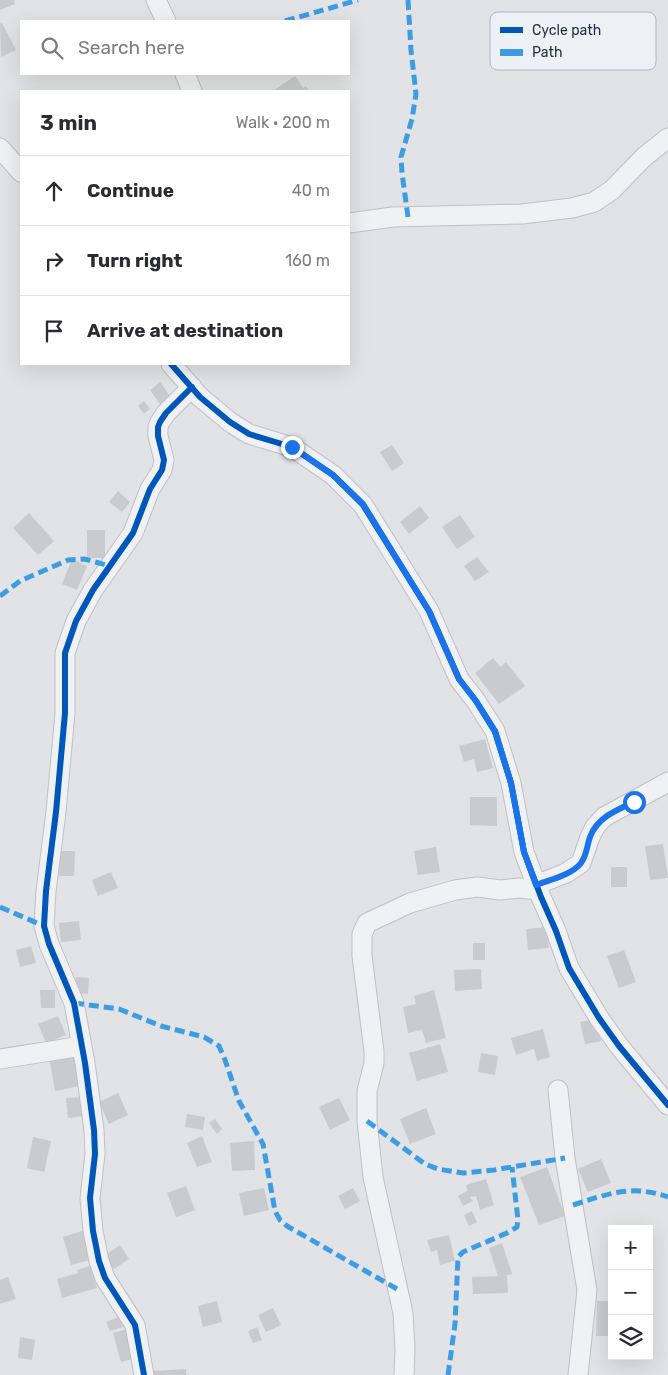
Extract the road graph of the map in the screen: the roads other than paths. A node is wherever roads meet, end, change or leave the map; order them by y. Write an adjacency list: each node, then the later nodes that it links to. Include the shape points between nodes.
1 (156, 0): 2 (street)
2 (166, 20)
3 (185, 75): 4 (street)
4 (192, 90)
5 (668, 138): 8 (street, via 612,190 594,202 572,208 522,214 393,217)
6 (2, 152): 7 (street)
7 (20, 171)
8 (350, 223)
9 (172, 365): 10 (street)
10 (192, 388): 12 (street, via 230,422 249,434 292,447 333,475 363,504 429,611 459,679 495,732 511,783 524,852); 13 (street, via 160,422 158,436 164,460 162,470 150,489 133,533 92,590 65,653 65,713 44,926 74,1003)
11 (668, 782): 12 (street, via 604,817 590,837 581,863)
12 (537, 888): 16 (street, via 569,968 598,1018); 18 (street, via 454,890 410,903 367,923 362,934 374,1051 367,1091 367,1121 378,1205 402,1313)
13 (82, 1046): 14 (street); 17 (street, via 94,1130 90,1198 93,1232 105,1278 135,1325)
14 (0, 1059)
15 (558, 1090): 19 (street, via 565,1158 587,1290)
16 (668, 1105)
17 (144, 1375)
18 (404, 1375)
19 (578, 1375)

